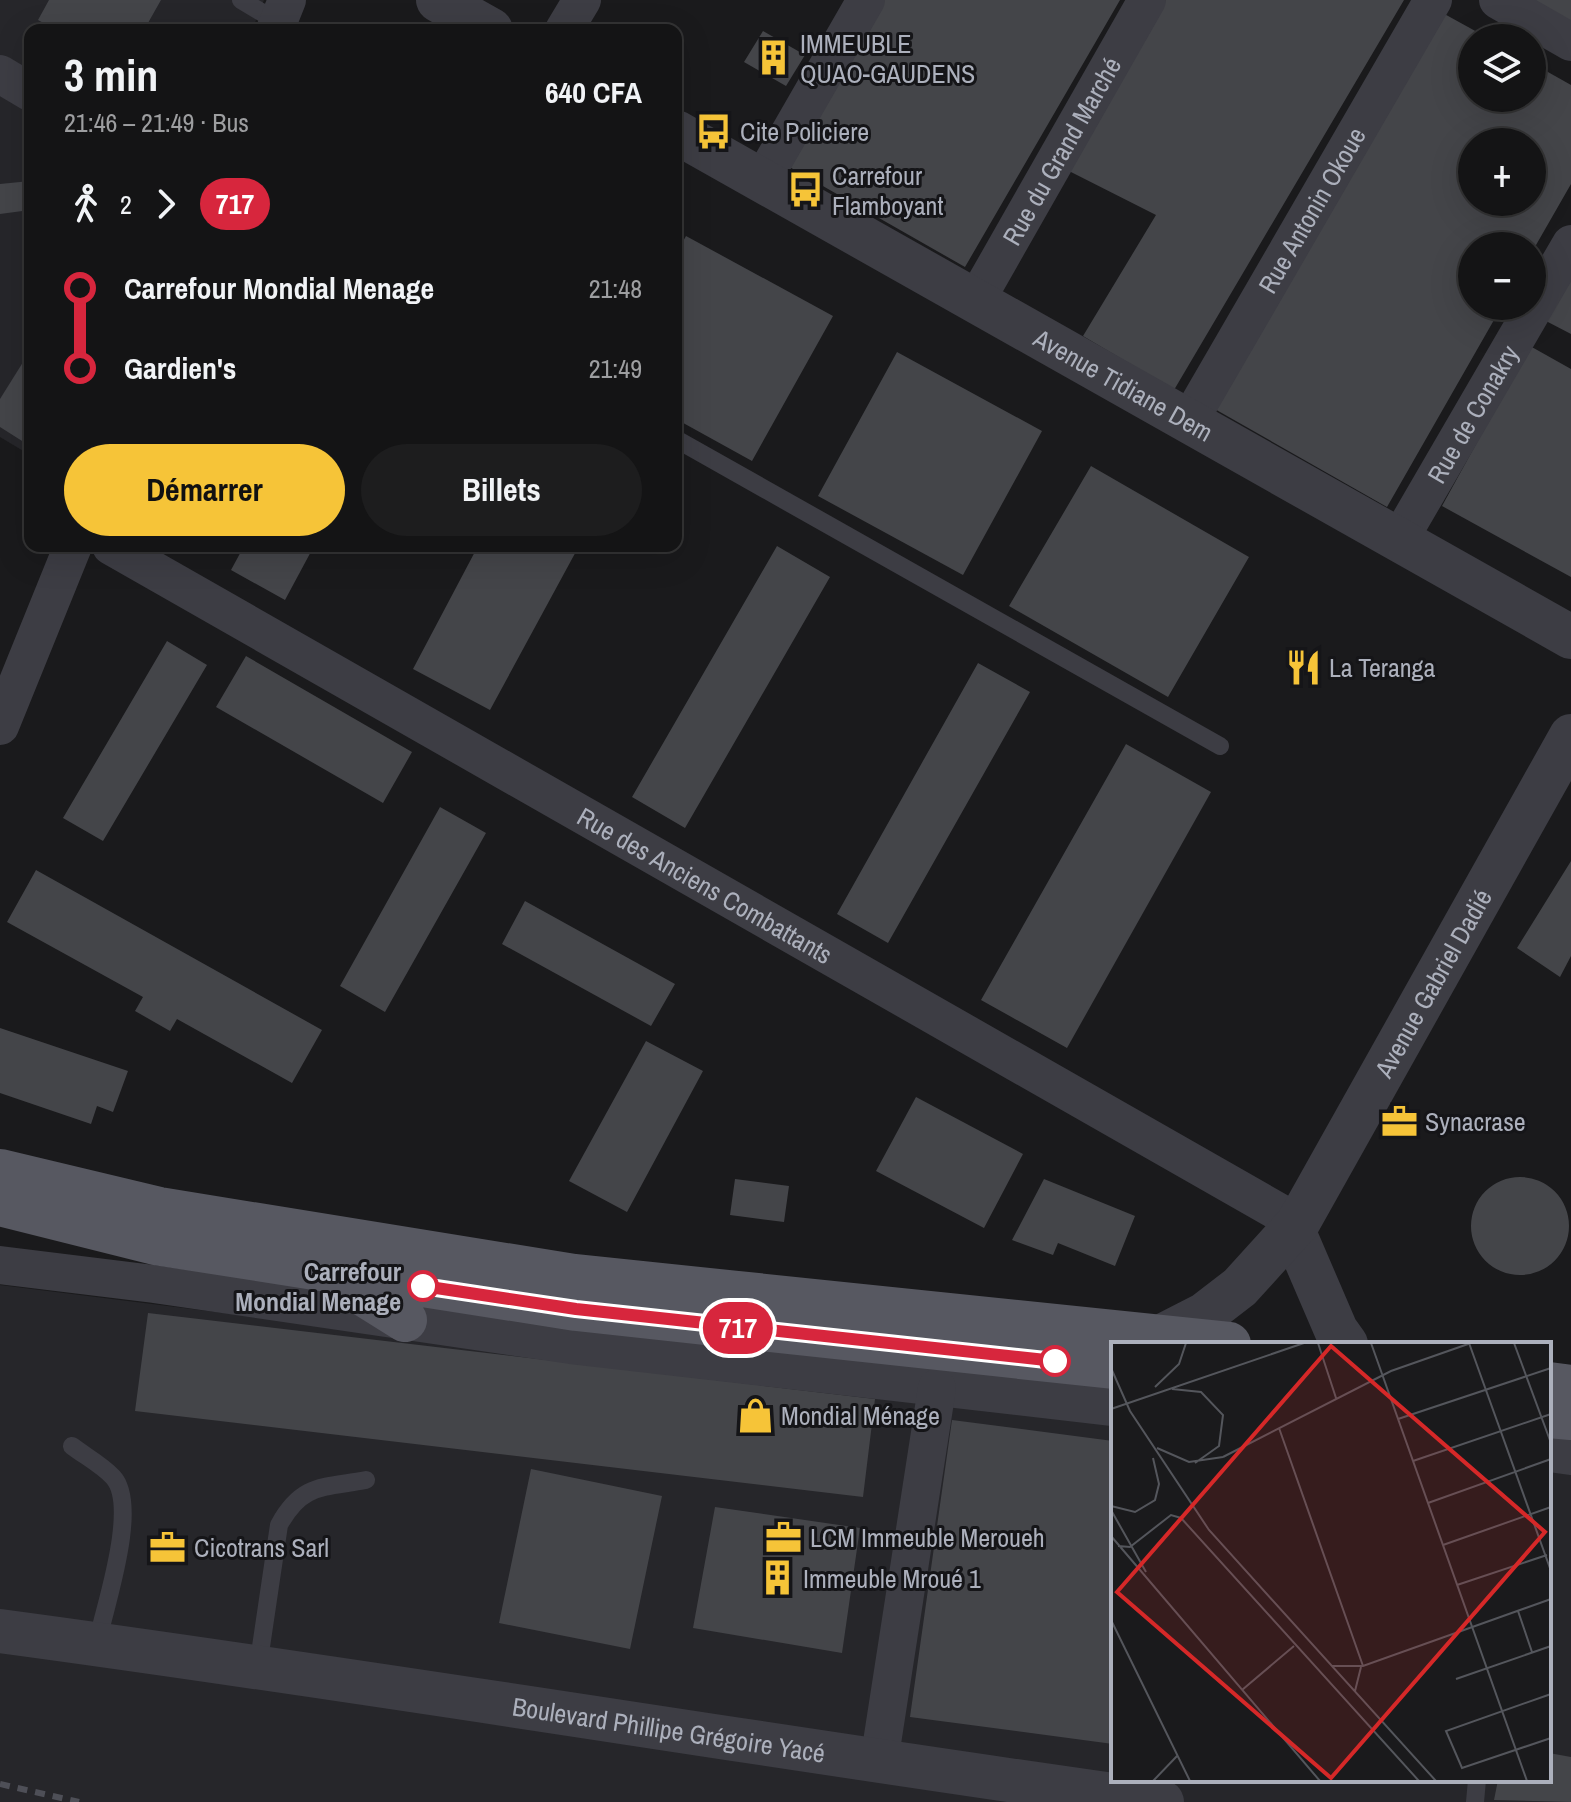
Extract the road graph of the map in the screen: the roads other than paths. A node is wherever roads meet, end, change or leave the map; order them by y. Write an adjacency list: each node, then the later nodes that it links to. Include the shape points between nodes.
1 (241, 0): 8 (lane)
2 (438, 0): 9 (street)
3 (582, 0): 10 (street)
4 (866, 0): 15 (street)
5 (1147, 0): 17 (street, Rue du Grand Marché)
6 (1433, 0): 18 (street, Rue Antonin Okoue)
7 (1498, 0): 11 (street)
8 (280, 17)
9 (480, 24)
10 (568, 24)
11 (1571, 42)
12 (0, 74): 13 (street)
13 (24, 88)
14 (682, 135): 15 (street, Avenue Tidiane Dem)
15 (763, 179): 17 (street, Avenue Tidiane Dem)
16 (1571, 244): 20 (street, Rue de Conakry)
17 (975, 302): 18 (street, Avenue Tidiane Dem)
18 (1189, 421): 20 (street, Avenue Tidiane Dem)
19 (682, 442): 26 (lane)
20 (1399, 540): 23 (street, Avenue Tidiane Dem)
21 (71, 552): 24 (street)
22 (121, 552): 29 (street, Rue des Anciens Combattants)
23 (1571, 637)
24 (0, 726)
25 (1571, 736): 29 (street, Avenue Gabriel Dadié)
26 (1220, 746)
27 (0, 1171): 33 (main road, via 159,1209 574,1276)
28 (0, 1204): 31 (main road, via 155,1243)
29 (1296, 1226): 33 (street, Avenue Gabriel Dadié, via 1240,1287 1205,1314); 35 (street)
30 (0, 1265): 32 (street)
31 (325, 1270): 32 (main road); 36 (main road, via 576,1309)
32 (405, 1320): 39 (street)
33 (1162, 1336): 34 (main road)
34 (1212, 1342)
35 (1345, 1342)
36 (1111, 1367)
37 (1551, 1384): 38 (main road)
38 (1571, 1387)
39 (937, 1388): 40 (street); 52 (street)
40 (1111, 1407)
41 (1551, 1416): 42 (main road)
42 (1571, 1418)
43 (72, 1446): 49 (lane, via 115,1478 120,1493 124,1527)
44 (1551, 1453): 45 (street)
45 (1571, 1456)
46 (366, 1480): 51 (lane, via 308,1491 288,1509 279,1525)
47 (0, 1600): 49 (street, Boulevard Phillipe Grégoire Yacé)
48 (0, 1631): 50 (street, Boulevard Phillipe Grégoire Yacé)
49 (100, 1631): 50 (street, Boulevard Phillipe Grégoire Yacé)
50 (177, 1655): 51 (street, Boulevard Phillipe Grégoire Yacé)
51 (258, 1667): 52 (street, Boulevard Phillipe Grégoire Yacé)
52 (879, 1762): 54 (street, Boulevard Phillipe Grégoire Yacé)
53 (1477, 1782): 55 (lane)
54 (1162, 1802)
55 (1475, 1802)

